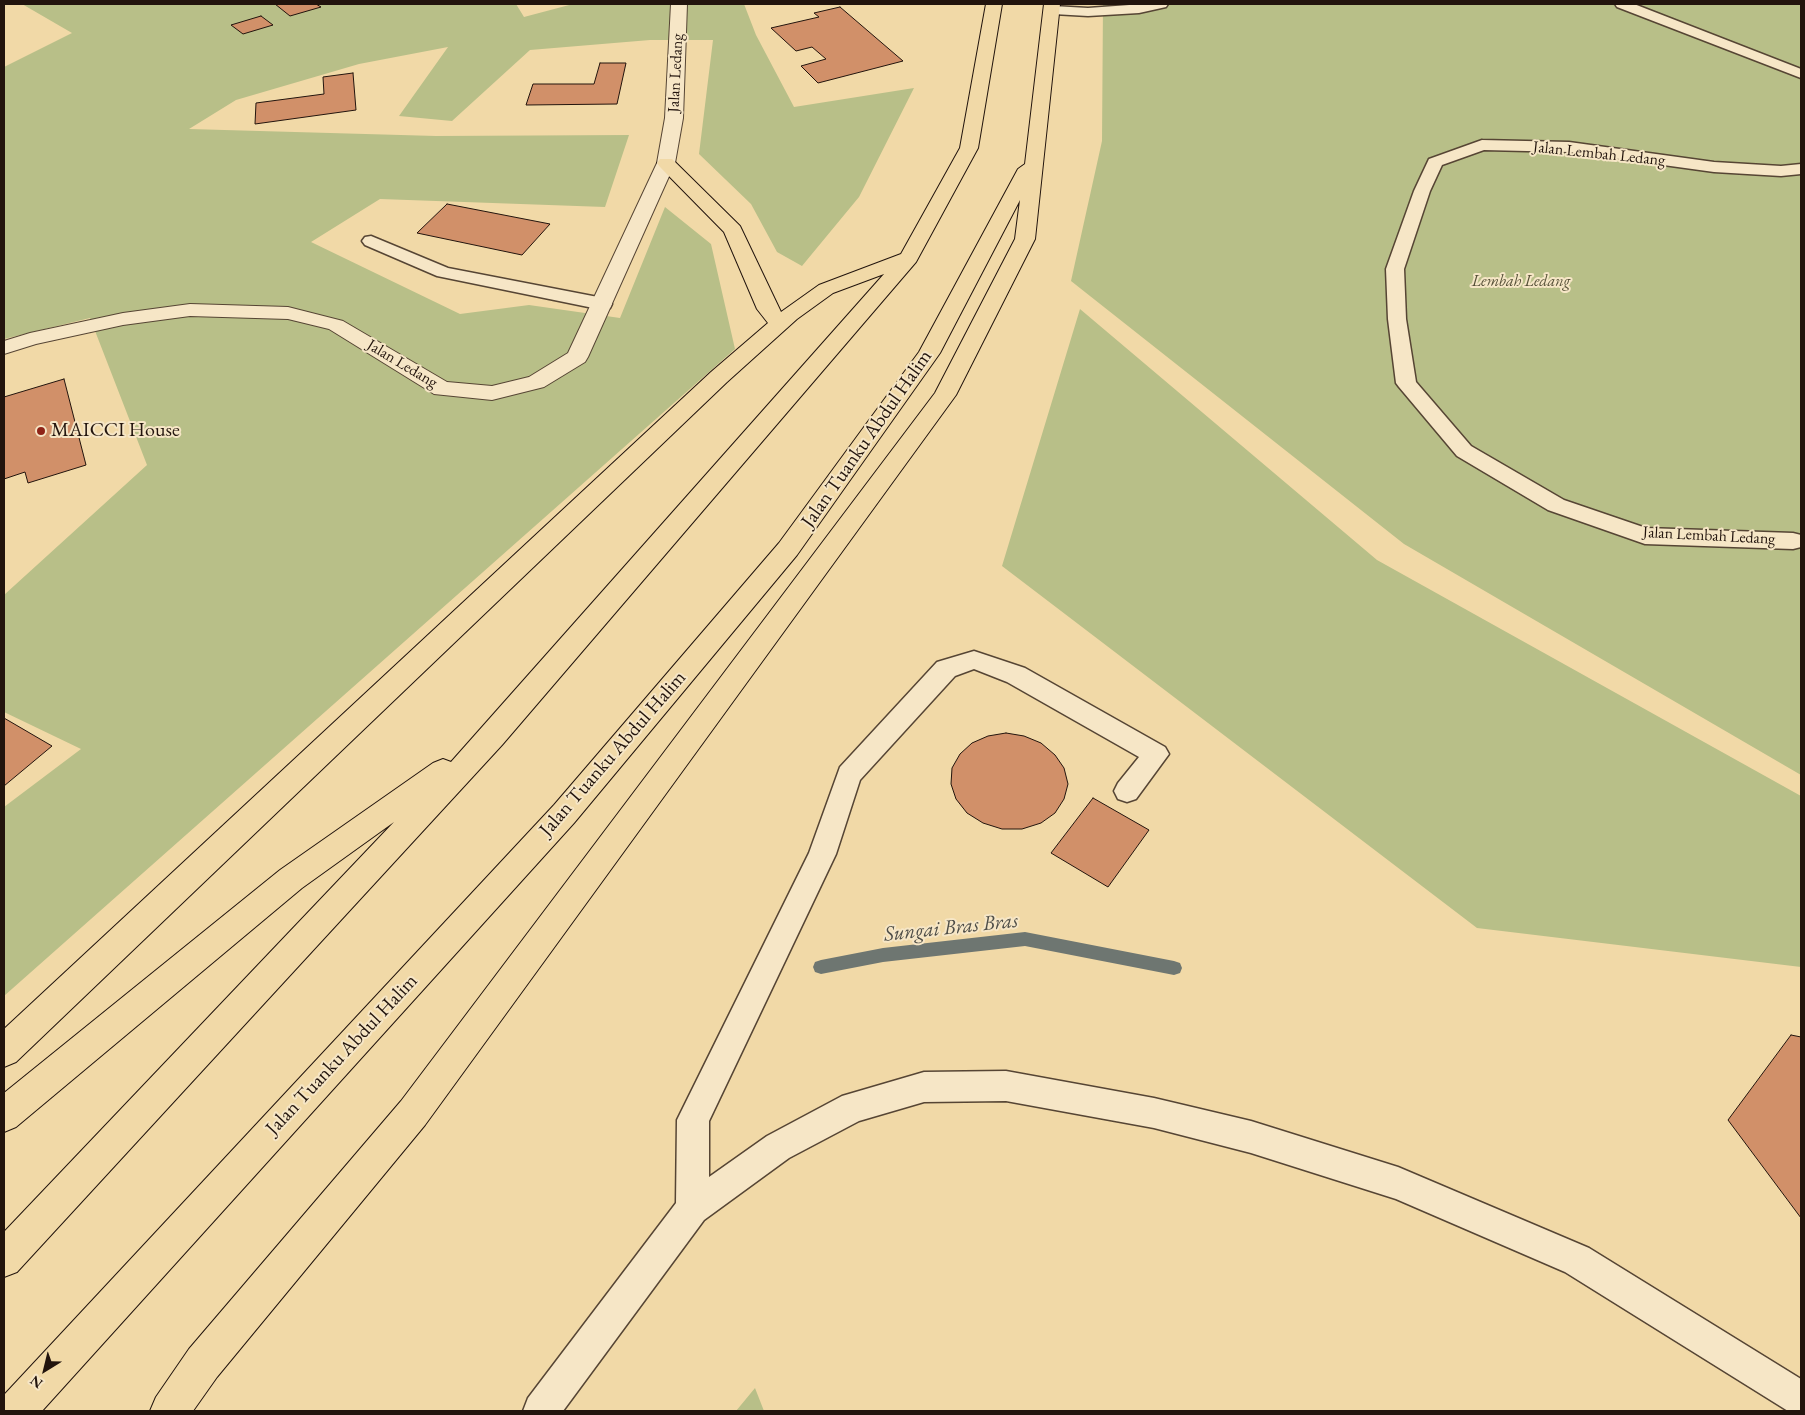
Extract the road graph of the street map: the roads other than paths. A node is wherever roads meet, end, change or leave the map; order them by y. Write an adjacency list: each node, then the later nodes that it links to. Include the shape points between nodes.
1 (679, 4): 8 (street, Jalan Ledang, via 674,118)
2 (1161, 4): 5 (lane, via 1139,10 1088,12)
3 (1622, 4): 6 (lane)
4 (993, 5): 11 (main road, via 968,148)
5 (1052, 7): 7 (main road, Jalan Tuanku Abdul Halim)
6 (1801, 74)
7 (1036, 152): 23 (main road, Jalan Tuanku Abdul Halim, via 929,354 788,549 564,814); 24 (main road, via 1024,239 945,395 413,1112 203,1363)
8 (666, 163): 12 (street, Jalan Ledang); 13 (main road, via 733,230 767,309)
9 (1801, 169): 15 (lane, Jalan Lembah Ledang, via 1724,168 1569,147 1482,145 1435,162 1395,269 1397,319 1406,382 1464,451 1556,505 1644,536)
10 (372, 241): 12 (lane, via 443,272)
11 (909, 258): 13 (main road, via 826,289); 16 (main road)
12 (603, 304): 14 (street, Jalan Ledang, via 578,357 536,382 492,393 442,389 336,325 288,313 190,310 123,319 30,339)
13 (780, 325): 18 (main road, via 720,377)
14 (4, 348)
15 (1792, 540)
16 (492, 737): 19 (main road, via 291,879); 21 (main road)
17 (1127, 791): 20 (lane, via 1156,754 1016,675 974,660 946,669 849,775 822,854 693,1120)
18 (4, 1051)
19 (4, 1115)
20 (692, 1208): 22 (lane, via 778,1147 853,1107 924,1087 1006,1086 1154,1114 1251,1137 1398,1184 1577,1260); 25 (lane)
21 (4, 1259)
22 (1801, 1400)
23 (16, 1411)
24 (170, 1411)
25 (541, 1411)

